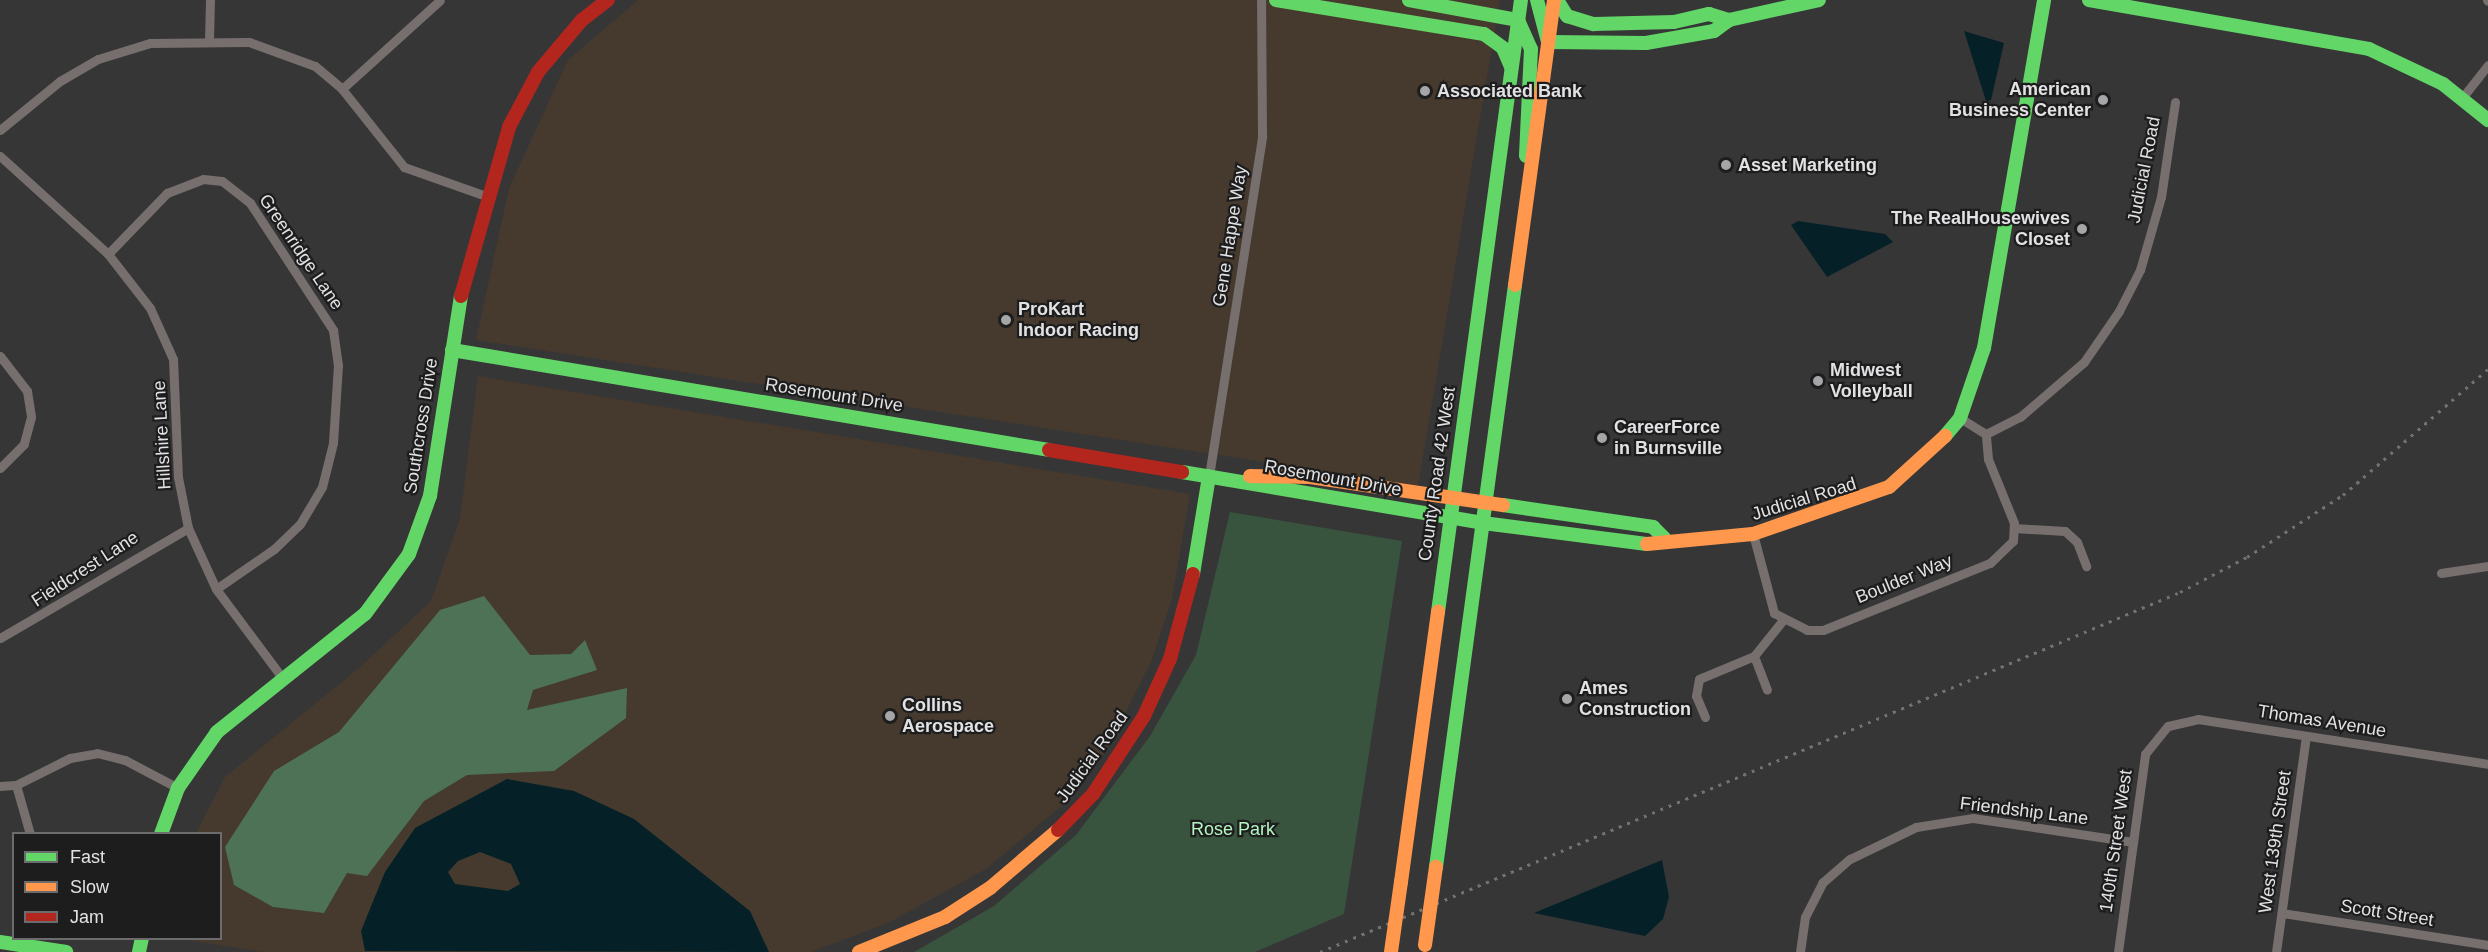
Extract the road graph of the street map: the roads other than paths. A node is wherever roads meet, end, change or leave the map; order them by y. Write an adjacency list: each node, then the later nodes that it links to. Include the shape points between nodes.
1 (210, 0): 15 (street)
2 (440, 0): 19 (street)
3 (608, 0): 26 (main road, Southcross Drive, via 582,20 538,72 508,127)
4 (1262, 0): 33 (street, Gene Happe Way, via 1262,136)
5 (1276, 0): 18 (main road, via 1484,34 1503,48)
6 (1409, 0): 13 (main road)
7 (1521, 0): 13 (main road, County Road 42 West)
8 (1537, 0): 16 (main road, via 1538,19)
9 (1556, 0): 14 (main road, via 1567,16 1594,24 1654,23 1709,14); 16 (main road)
10 (1819, 0): 14 (main road)
11 (2044, 0): 30 (main road, Judicial Road, via 1984,348)
12 (2090, 0): 20 (main road, via 2369,49)
13 (1518, 20): 18 (main road, County Road 42 West); 25 (main road, via 1531,50 1524,132)
14 (1729, 20): 16 (main road, via 1714,31 1646,43)
15 (209, 41): 19 (street, via 282,50 315,66); 23 (street, via 150,43 98,59 60,81)
16 (1549, 42): 25 (main road)
17 (2488, 65): 20 (street)
18 (1511, 67): 34 (main road, County Road 42 West)
19 (342, 89): 26 (street, via 404,166 429,180)
20 (2462, 98): 22 (main road)
21 (2175, 102): 31 (street, Judicial Road, via 2161,197 2140,270 2119,311 2084,362 2020,417)
22 (2488, 120)
23 (0, 130)
24 (0, 156): 27 (street, Hillshire Lane)
25 (1529, 187): 35 (main road)
26 (486, 196): 28 (main road, Southcross Drive)
27 (108, 254): 38 (street, Hillshire Lane, via 150,308 173,359 178,477); 45 (street, Greenridge Lane, via 167,193 203,179 222,181 250,203 333,330 338,365 333,443 322,487 283,540)
28 (452, 350): 33 (main road, Rosemount Drive); 49 (main road, Southcross Drive, via 430,496 408,554 365,614)
29 (0, 356): 32 (street, via 27,390 31,417 24,444)
30 (1960, 418): 31 (street); 40 (main road, Judicial Road, via 1921,463 1889,487)
31 (1986, 434): 39 (street, via 1988,459)
32 (0, 468)
33 (1209, 476): 34 (main road, Rosemount Drive, via 1310,477); 36 (main road, Rosemount Drive); 66 (main road, Judicial Road, via 1192,580 1170,659 1144,716 1093,794 1044,844 990,888 945,917)
34 (1452, 501): 35 (main road, Judicial Road); 36 (main road, County Road 42 West)
35 (1486, 505): 37 (main road); 41 (main road, Judicial Road, via 1653,527)
36 (1450, 516): 37 (main road, Judicial Road); 67 (main road, County Road 42 West, bridge)
37 (1483, 523): 41 (main road, Judicial Road, via 1651,544); 64 (main road, bridge)
38 (188, 528): 45 (street, Hillshire Lane); 47 (street, Fieldcrest Lane)
39 (2014, 528): 42 (street, via 2065,531 2077,542); 46 (street, Boulder Way, via 2013,542 1990,563 1823,630)
40 (1753, 534): 41 (main road, Judicial Road); 46 (street, via 1774,613)
41 (1664, 538)
42 (2086, 566)
43 (2488, 566): 44 (street)
44 (2441, 573)
45 (216, 589): 49 (street, Hillshire Lane)
46 (1783, 620): 48 (street)
47 (0, 638)
48 (1754, 656): 50 (street); 51 (street, via 1699,678 1696,696)
49 (283, 679): 57 (main road, Southcross Drive, via 217,732)
50 (1767, 690)
51 (1705, 717)
52 (2306, 736): 53 (street, Thomas Avenue, via 2198,719 2168,726); 54 (street, Thomas Avenue); 61 (street, West 139th Street)
53 (2154, 737): 60 (street, 140th Street West, via 2145,753)
54 (2488, 765)
55 (16, 785): 56 (street); 57 (street, via 70,758 97,753 125,760); 58 (street)
56 (0, 786)
57 (177, 788): 59 (main road, Southcross Drive)
58 (29, 832)
59 (162, 832)
60 (2133, 842): 68 (street, Friendship Lane, via 1973,818 1916,827 1850,859 1822,883 1805,917); 69 (street, 140th Street West)
61 (2282, 913): 63 (street, Scott Street); 70 (street, West 139th Street)
62 (0, 942): 65 (main road)
63 (2488, 945)
64 (1425, 948)
65 (66, 952)
66 (859, 952)
67 (1391, 952)
68 (1800, 952)
69 (2118, 952)
70 (2276, 952)

